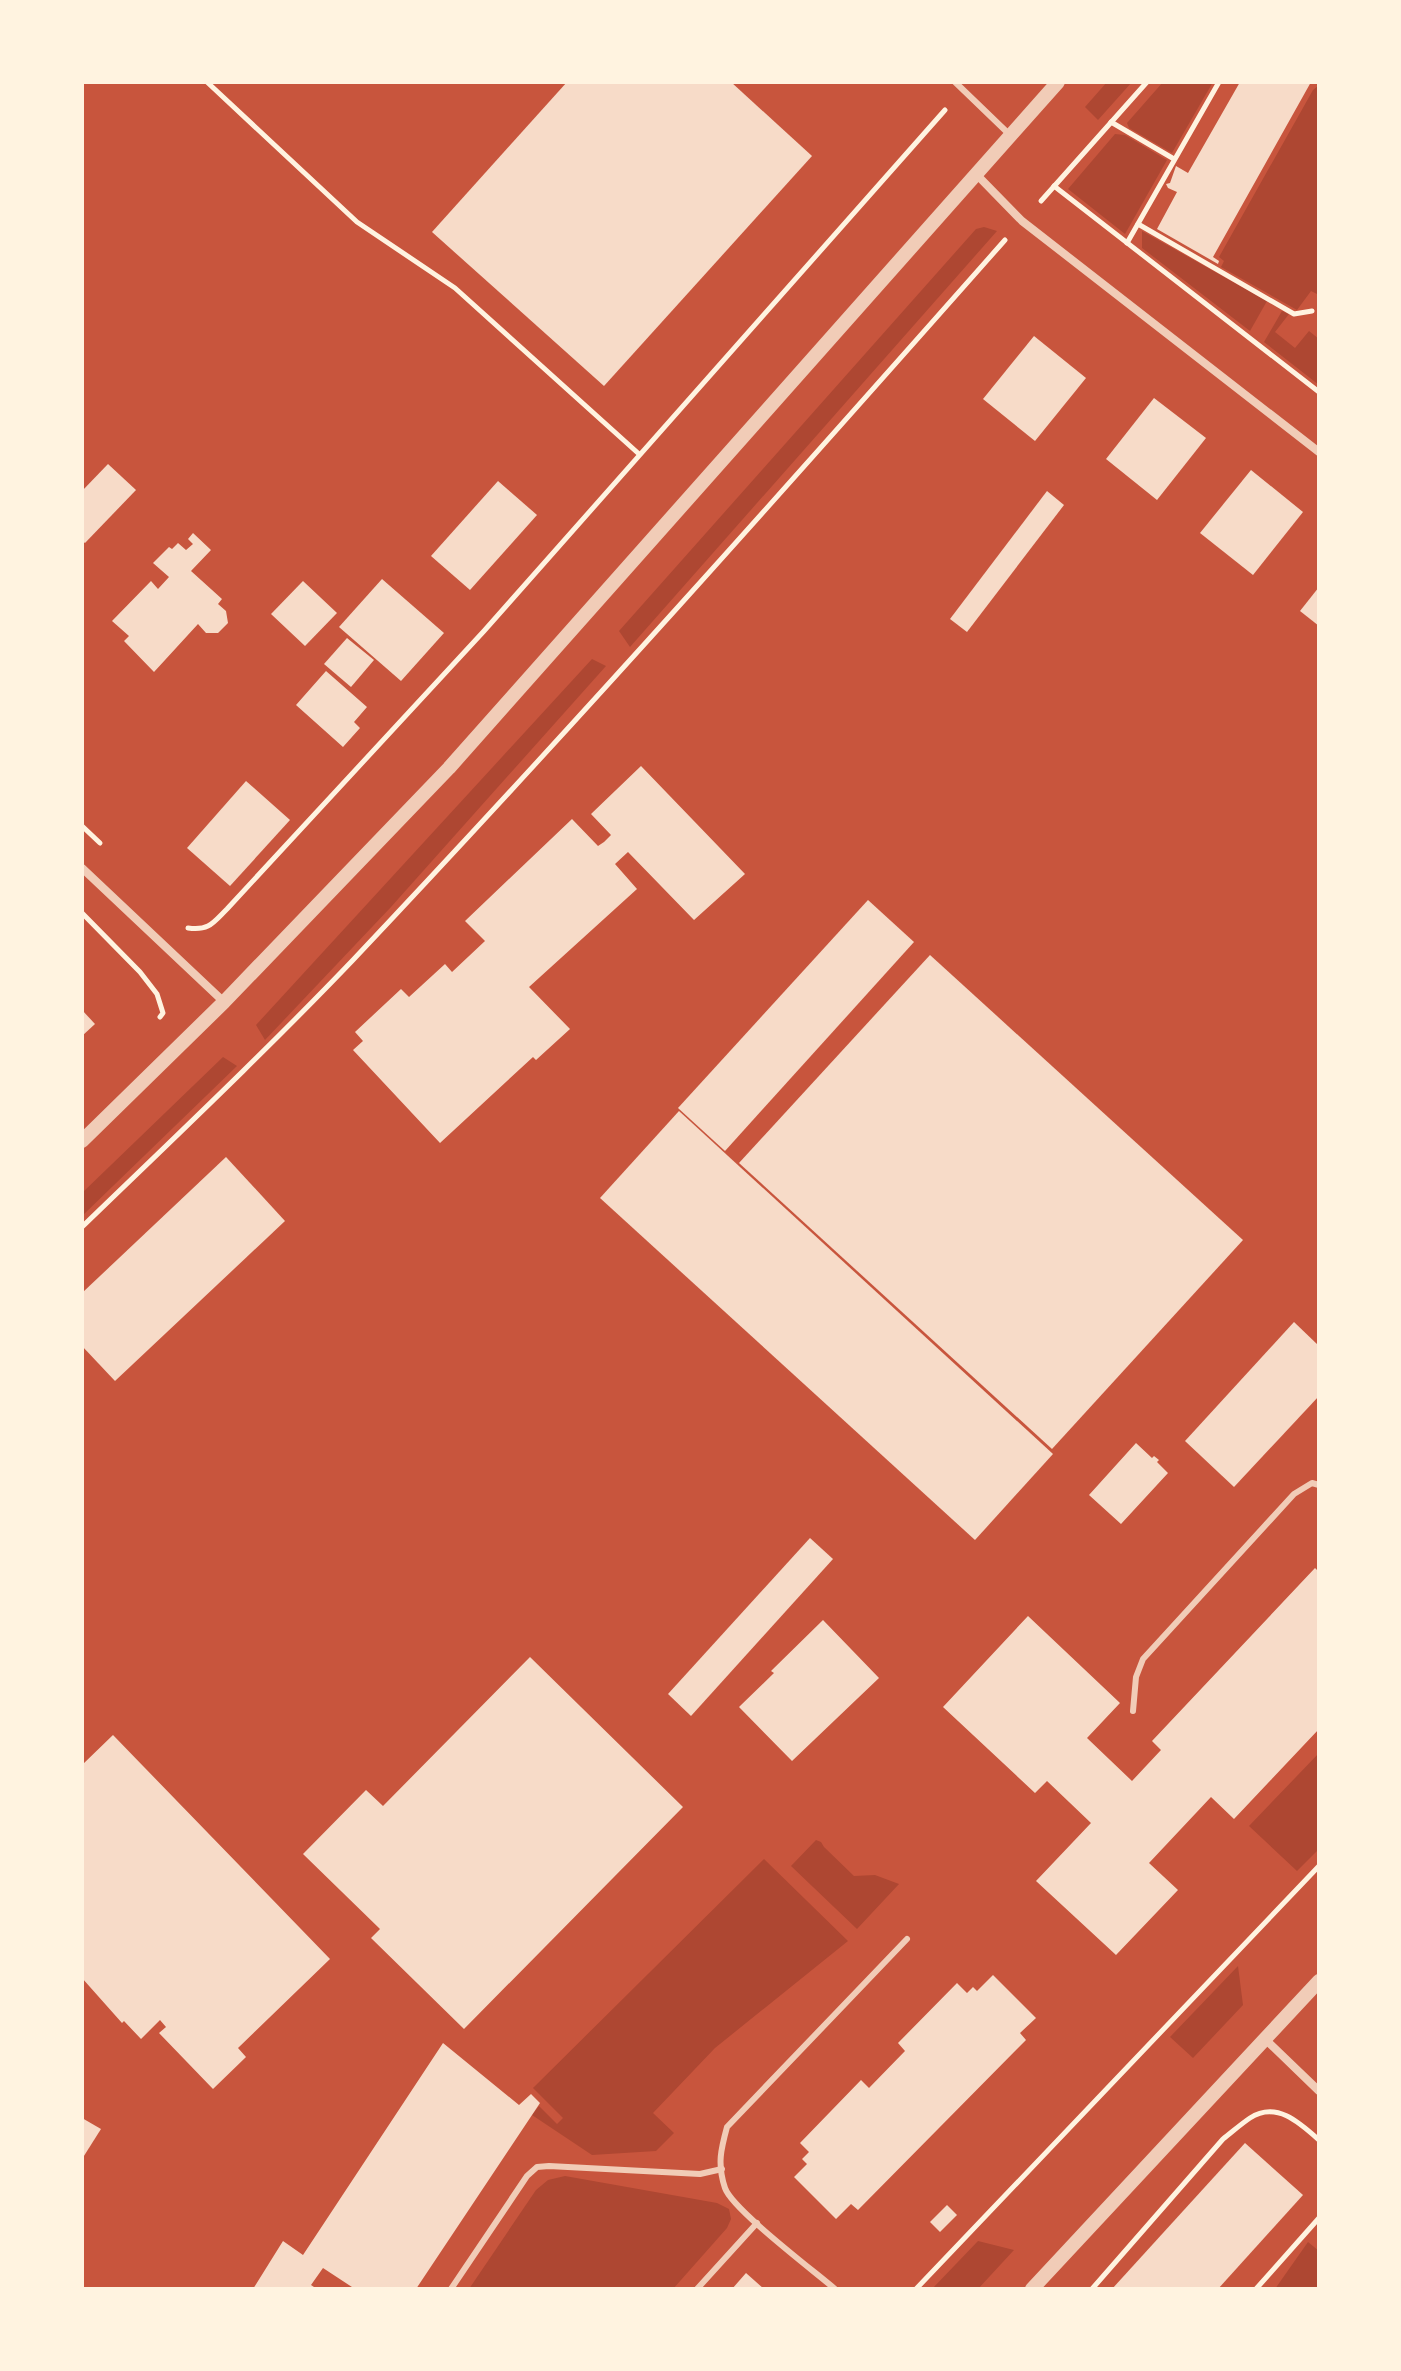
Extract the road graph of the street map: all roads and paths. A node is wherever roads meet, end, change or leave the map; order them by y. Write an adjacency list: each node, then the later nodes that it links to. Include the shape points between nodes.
1 (207, 82): 18 (path, via 357,222 455,288)
2 (955, 82): 6 (lane)
3 (1058, 82): 8 (street)
4 (1147, 82): 7 (path)
5 (1219, 82): 9 (path)
6 (963, 90): 8 (lane); 18 (path)
7 (1111, 122): 9 (path); 11 (path)
8 (1010, 135): 10 (street)
9 (1174, 159): 13 (path)
10 (977, 175): 12 (street); 24 (street, via 449,768)
11 (1054, 186): 12 (path); 14 (path)
12 (1022, 221): 17 (street); 27 (path, via 749,529 352,961)
13 (1138, 224): 14 (path); 15 (path, via 1294,314)
14 (1127, 243): 16 (path)
15 (1312, 311)
16 (1319, 392)
17 (1319, 452)
18 (639, 454): 23 (path, via 227,909 210,926)
19 (82, 826): 20 (path)
20 (103, 846)
21 (82, 868): 24 (street)
22 (82, 913): 25 (path, via 157,994 163,1013)
23 (185, 927)
24 (224, 1002): 26 (street)
25 (156, 1022)
26 (82, 1141)
27 (82, 1227)
28 (1319, 1485): 29 (lane, via 1312,1483 1294,1494 1143,1659)
29 (1133, 1711)
30 (1319, 1866): 44 (path)
31 (907, 1939): 38 (lane, via 727,2127 719,2155)
32 (1319, 1981): 33 (street)
33 (1265, 2039): 34 (street); 45 (street)
34 (1319, 2091)
35 (1290, 2107): 36 (path)
36 (1287, 2115): 37 (path); 46 (path, via 1265,2111 1223,2139)
37 (1319, 2140)
38 (722, 2169): 40 (lane, via 726,2191); 41 (lane, via 700,2174 537,2167)
39 (1319, 2218): 47 (path)
40 (757, 2223): 42 (lane); 43 (lane)
41 (451, 2289)
42 (697, 2289)
43 (835, 2289)
44 (916, 2289)
45 (1032, 2289)
46 (1092, 2289)
47 (1256, 2289)

